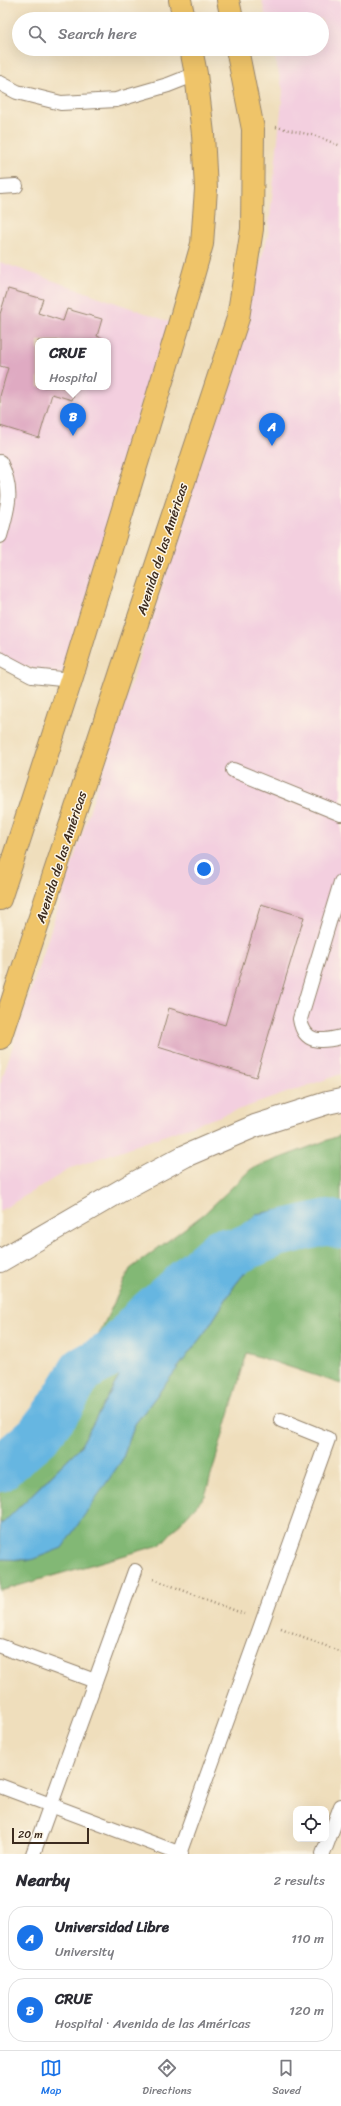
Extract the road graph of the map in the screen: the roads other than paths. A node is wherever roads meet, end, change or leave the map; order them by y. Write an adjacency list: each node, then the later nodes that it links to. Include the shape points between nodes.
1 (180, 0): 3 (highway)
2 (228, 0): 4 (highway)
3 (183, 12)
4 (231, 12)
5 (192, 56): 7 (highway)
6 (238, 56): 21 (highway, Avenida de las Américas, via 253,129 252,229 238,318)
7 (196, 74): 8 (lane, via 116,100 61,103 16,92); 14 (highway, via 206,189 202,244)
8 (0, 83)
9 (16, 186): 10 (lane)
10 (0, 187)
11 (0, 462): 12 (lane, via 5,473 10,501)
12 (0, 536)
13 (0, 660): 14 (lane, via 32,676)
14 (71, 680): 17 (highway)
15 (233, 770): 16 (lane)
16 (341, 814)
17 (5, 866): 19 (highway)
18 (341, 882): 20 (lane, via 300,1019 301,1027 314,1040 324,1041)
19 (0, 898)
20 (341, 1037)
21 (0, 1038)
22 (341, 1100): 23 (street, via 327,1102 255,1126 185,1156)
23 (2, 1259)
24 (281, 1420): 32 (lane, via 328,1438)
25 (135, 1571): 27 (lane)
26 (0, 1646): 27 (lane)
27 (95, 1681): 29 (lane)
28 (0, 1786): 29 (lane)
29 (50, 1806): 31 (lane); 32 (lane)
30 (341, 1806): 33 (lane)
31 (33, 1854)
32 (179, 1854)
33 (322, 1854)

